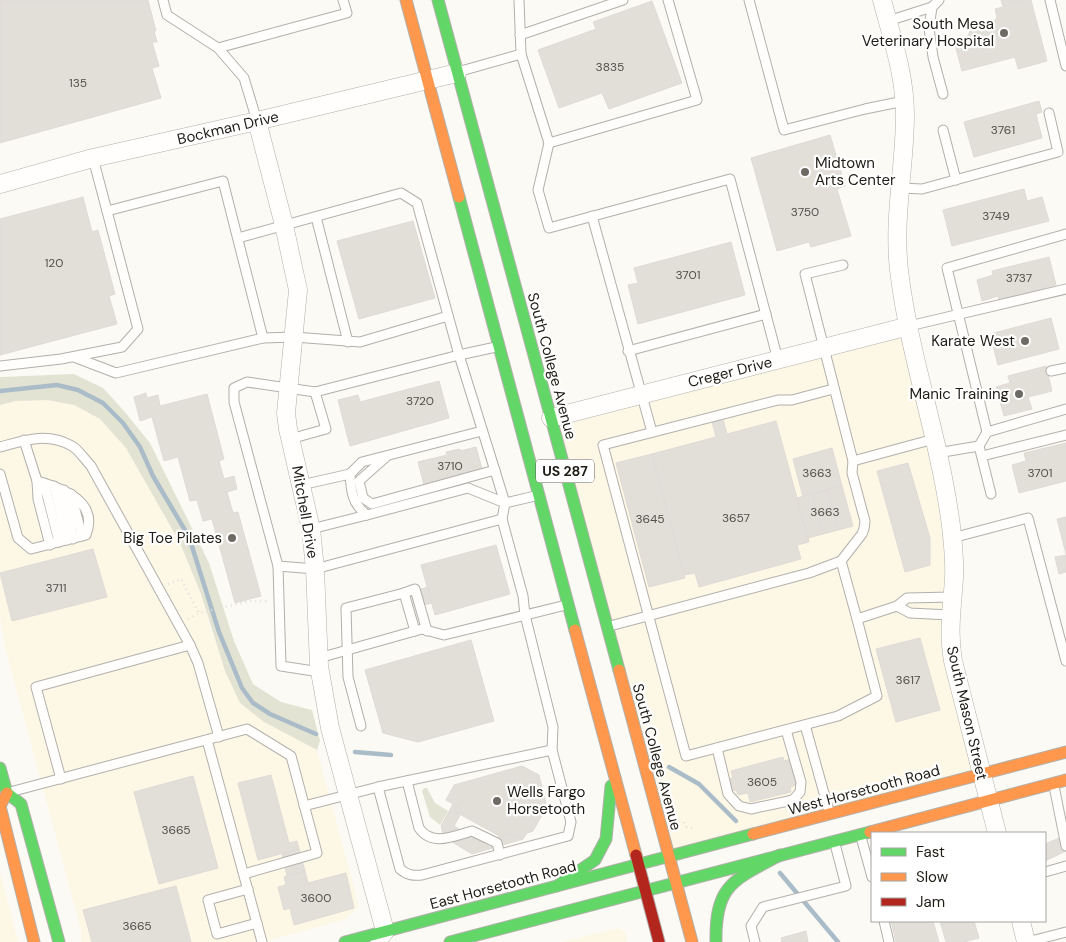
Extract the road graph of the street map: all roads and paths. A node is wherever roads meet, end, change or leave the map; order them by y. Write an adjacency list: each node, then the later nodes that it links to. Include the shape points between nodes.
1 (163, 0): 15 (lane, via 167,15)
2 (343, 0): 15 (lane, via 347,13)
3 (406, 0): 19 (main road, US 287)
4 (438, 0): 18 (main road, South College Avenue / US 287)
5 (519, 0): 14 (lane)
6 (623, 0): 14 (lane)
7 (668, 0): 25 (lane, via 697,100)
8 (749, 0): 21 (lane, via 784,130)
9 (882, 0): 13 (street, South Mason Street)
10 (939, 0): 12 (lane)
11 (1050, 0): 17 (lane)
12 (932, 8): 13 (lane); 20 (lane, via 929,28 933,57)
13 (888, 21): 21 (street, South Mason Street)
14 (520, 35): 16 (lane)
15 (218, 48): 23 (lane, via 244,78)
16 (521, 54): 18 (lane); 25 (lane)
17 (1066, 66)
18 (456, 72): 19 (street, Bockman Drive); 61 (main road, South College Avenue / US 287)
19 (427, 80): 23 (street, Bockman Drive); 38 (main road, US 287)
20 (944, 94)
21 (904, 101): 29 (street, South Mason Street)
22 (1049, 113): 27 (lane, via 1058,152)
23 (257, 122): 26 (street, Bockman Drive); 33 (street, Mitchell Drive)
24 (943, 130): 27 (lane)
25 (549, 143): 32 (lane, via 538,190 550,228)
26 (93, 158): 28 (street, Bockman Drive); 30 (lane)
27 (956, 180): 29 (lane, via 922,189)
28 (0, 184)
29 (900, 188): 43 (street, South Mason Street, via 899,270)
30 (107, 211): 35 (lane, via 223,181); 51 (lane, via 138,329 122,347)
31 (316, 216): 33 (lane); 41 (lane, via 402,193 417,203); 46 (lane)
32 (592, 216): 40 (lane, via 730,178); 49 (lane)
33 (284, 225): 35 (lane); 44 (street, Mitchell Drive, via 298,290)
34 (1066, 234): 42 (lane, via 947,268)
35 (238, 238): 45 (lane)
36 (843, 265): 48 (lane, via 805,274)
37 (1066, 289): 42 (lane)
38 (486, 297): 39 (main road); 47 (main road, US 287)
39 (499, 306)
40 (766, 314): 49 (lane); 52 (lane)
41 (448, 316): 46 (lane, via 360,342); 50 (lane)
42 (957, 316): 43 (lane); 64 (lane)
43 (909, 326): 48 (street, Creger Drive); 68 (street, South Mason Street)
44 (294, 337): 45 (lane); 46 (lane); 56 (street, Mitchell Drive)
45 (263, 338): 51 (lane, via 116,373)
46 (348, 342)
47 (499, 347): 50 (lane); 82 (main road, US 287)
48 (825, 348): 52 (street, Creger Drive); 57 (lane, via 834,381)
49 (628, 351): 59 (lane)
50 (459, 355): 58 (lane); 62 (lane)
51 (74, 357): 53 (lane)
52 (778, 360): 59 (street, Creger Drive)
53 (0, 366)
54 (1066, 368): 55 (lane)
55 (1051, 371)
56 (288, 387): 58 (lane); 67 (street, Mitchell Drive, via 286,413); 93 (lane, via 247,382 234,388 234,402)
57 (833, 389): 63 (lane); 73 (lane)
58 (315, 392): 67 (lane, via 326,429)
59 (642, 395): 61 (street, Creger Drive); 63 (lane)
60 (1066, 409): 64 (lane)
61 (547, 417): 97 (main road, South College Avenue / US 287)
62 (482, 431): 71 (lane); 74 (lane)
63 (652, 432): 103 (lane, via 602,445)
64 (987, 432): 69 (lane)
65 (1066, 435): 72 (lane)
66 (24, 440): 70 (lane); 77 (lane); 95 (lane, via 44,437 72,446 91,466)
67 (290, 440): 78 (street, Mitchell Drive)
68 (935, 446): 69 (lane); 73 (lane); 88 (street, South Mason Street)
69 (979, 446): 72 (lane)
70 (0, 447)
71 (388, 456): 74 (lane, via 359,481 363,498 372,504); 76 (lane, via 362,462)
72 (982, 456): 81 (lane)
73 (853, 461): 92 (lane, via 852,473 865,521 864,529)
74 (495, 470): 84 (lane)
75 (0, 474): 90 (lane, via 18,538 31,549)
76 (350, 474): 78 (lane); 85 (lane, via 351,494 359,510)
77 (40, 482): 79 (lane); 89 (lane); 90 (lane, via 38,499)
78 (301, 485): 87 (street, Mitchell Drive)
79 (54, 486): 80 (lane); 89 (lane)
80 (68, 492): 89 (lane); 89 (lane, via 82,504 90,526 86,535)
81 (991, 494)
82 (539, 495): 83 (main road); 84 (lane); 99 (main road, US 287)
83 (552, 500)
84 (505, 503): 85 (lane, via 468,488); 86 (lane)
85 (367, 515): 87 (lane)
86 (502, 519): 94 (lane); 102 (lane, via 523,596)
87 (311, 529): 94 (street, Mitchell Drive)
88 (952, 538): 101 (street, South Mason Street, via 954,578); 110 (lane, via 1028,518)
89 (70, 539): 90 (lane)
90 (50, 545)
91 (576, 554): 97 (main road)
92 (841, 560): 103 (lane, via 809,573); 104 (lane)
93 (278, 566): 94 (lane); 98 (lane)
94 (315, 569): 111 (street, Mitchell Drive)
95 (160, 588): 98 (path, via 181,579 199,613 251,601); 108 (lane)
96 (404, 592): 106 (lane); 107 (lane, via 415,589); 109 (lane, via 346,608)
97 (598, 593): 105 (main road, South College Avenue / US 287)
98 (279, 600): 111 (lane, via 281,666)
99 (568, 604): 102 (lane); 122 (main road, US 287)
100 (897, 606): 101 (lane, via 910,613); 101 (lane, via 907,598); 104 (lane)
101 (951, 606): 123 (street, South Mason Street, via 952,661)
102 (524, 615): 107 (lane, via 444,635); 118 (lane, via 553,727)
103 (649, 615): 105 (lane); 117 (lane, via 686,756)
104 (857, 619): 112 (lane, via 878,696 838,716)
105 (606, 627): 146 (main road, South College Avenue / US 287)
106 (415, 631): 107 (lane); 109 (lane)
107 (427, 631)
108 (190, 645): 115 (lane); 124 (lane, via 36,687)
109 (347, 650): 111 (lane); 113 (lane, via 348,677)
110 (1066, 661)
111 (320, 665): 132 (street, Mitchell Drive, via 330,728)
112 (805, 725): 114 (lane); 134 (lane)
113 (361, 726)
114 (786, 730): 117 (lane); 117 (lane, via 800,782 800,792 793,800 751,809 739,806 728,794)
115 (219, 737): 116 (lane); 133 (lane, via 248,729 291,756)
116 (207, 740): 124 (lane); 151 (lane)
117 (717, 748)
118 (552, 750): 126 (lane); 144 (lane, via 571,822 568,836)
119 (1066, 752): 123 (main road, West Horsetooth Road)
120 (1066, 763): 129 (main road)
121 (0, 768): 131 (main road)
122 (613, 770): 147 (main road, US 287); 153 (main road, via 606,838 595,860)
123 (982, 774): 129 (street, South Mason Street); 130 (main road); 134 (main road, West Horsetooth Road)
124 (61, 779): 131 (lane)
125 (1066, 780): 127 (main road)
126 (407, 781): 128 (lane); 144 (lane, via 422,833 441,839 472,831 497,843)
127 (1054, 784): 129 (main road); 142 (lane)
128 (378, 787): 132 (lane); 144 (lane, via 400,869 405,874 422,876)
129 (996, 789): 136 (main road); 138 (street, South Mason Street)
130 (966, 791)
131 (3, 794): 161 (main road, via 0,806); 162 (main road, via 21,804)
132 (348, 795): 133 (lane); 160 (street, Mitchell Drive)
133 (304, 806): 151 (lane, via 316,853)
134 (830, 814): 146 (main road, West Horsetooth Road)
135 (862, 822): 141 (main road)
136 (899, 829): 137 (main road)
137 (876, 832)
138 (997, 832)
139 (871, 833): 140 (main road)
140 (861, 834): 141 (main road); 143 (lane)
141 (834, 841): 145 (main road); 169 (lane, via 846,886 763,907 751,926)
142 (1066, 846)
143 (869, 853): 149 (lane)
144 (500, 855)
145 (780, 855): 152 (main road); 168 (main road, via 737,880 723,893 715,915)
146 (669, 857): 147 (main road, East Horsetooth Road); 152 (main road, South College Avenue / US 287)
147 (638, 864): 153 (main road, East Horsetooth Road); 155 (main road, US 287)
148 (1066, 866): 150 (lane)
149 (871, 869)
150 (1046, 872)
151 (244, 874): 154 (lane)
152 (676, 883): 155 (main road); 167 (main road, South College Avenue / US 287)
153 (557, 886): 160 (main road, East Horsetooth Road)
154 (248, 889): 158 (lane); 158 (lane, via 208,900 217,934)
155 (645, 891): 165 (main road); 166 (main road, US 287)
156 (884, 922): 170 (lane)
157 (1021, 922): 171 (street)
158 (257, 923): 163 (lane)
159 (1066, 932): 171 (lane)
160 (381, 937): 164 (main road, East Horsetooth Road)
161 (34, 942)
162 (59, 942)
163 (262, 942)
164 (345, 942)
165 (450, 942)
166 (659, 942)
167 (692, 942)
168 (716, 942)
169 (755, 942)
170 (889, 942)
171 (1027, 942)

